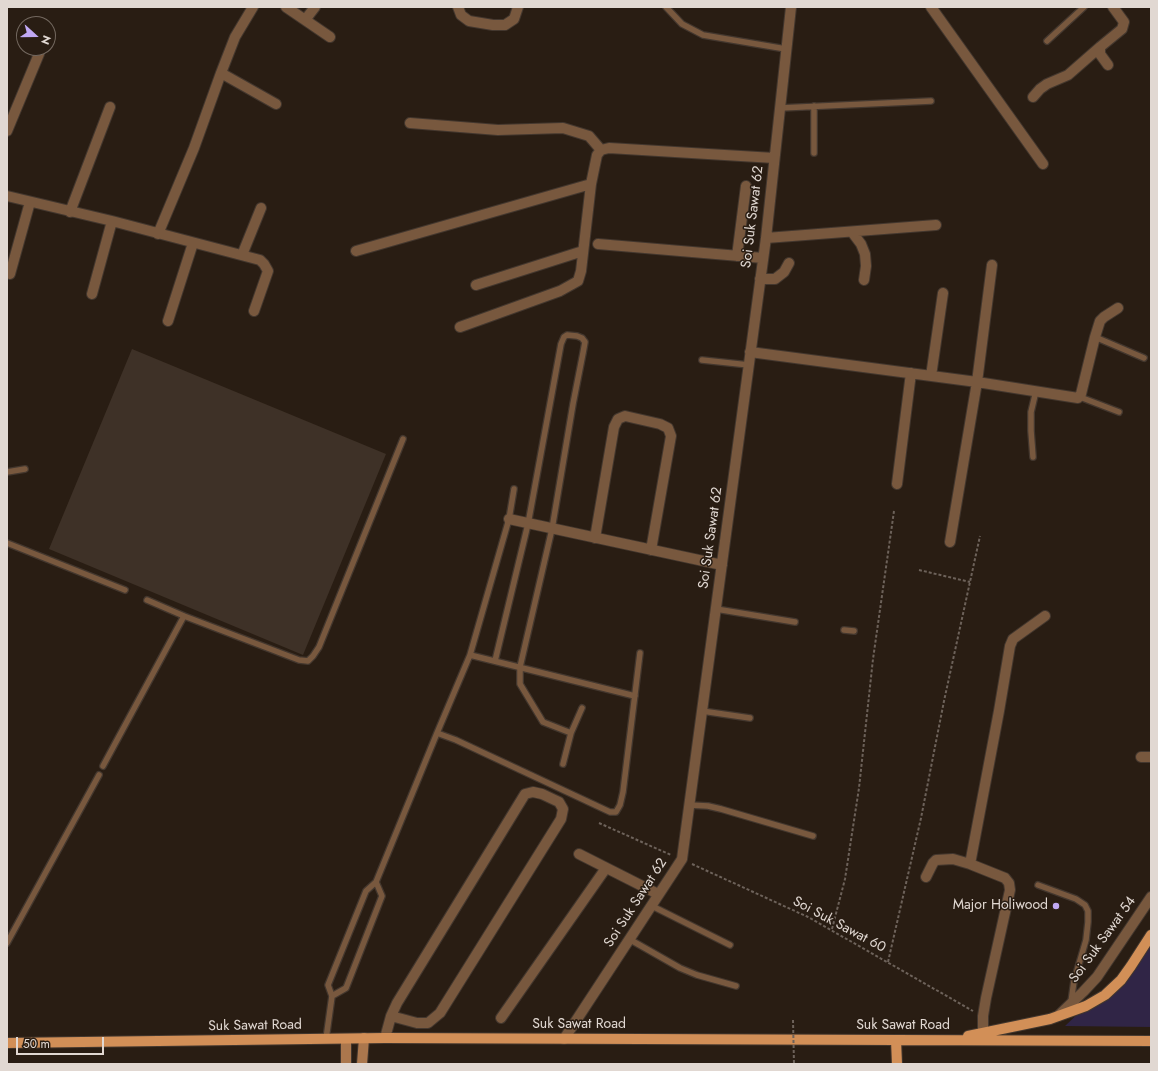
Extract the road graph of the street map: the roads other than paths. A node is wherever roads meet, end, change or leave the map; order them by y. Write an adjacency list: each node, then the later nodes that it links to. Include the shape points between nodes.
1 (253, 7): 18 (street, via 235,37)
2 (286, 7): 11 (street)
3 (315, 7): 11 (street)
4 (458, 7): 5 (street, via 461,15 469,21 505,25 514,19)
5 (518, 7)
6 (666, 7): 15 (lane, via 682,24 703,35)
7 (791, 7): 15 (street, Soi Suk Sawat 62)
8 (931, 7): 30 (street)
9 (1084, 7): 13 (lane)
10 (1117, 8): 14 (street, via 1124,25)
11 (305, 20): 12 (street)
12 (330, 37)
13 (1047, 41)
14 (1100, 47): 17 (street, via 1100,54); 19 (street, via 1068,75 1040,89)
15 (786, 49): 24 (street, Soi Suk Sawat 62)
16 (38, 56): 26 (street)
17 (1108, 65)
18 (221, 73): 21 (street); 40 (street, via 194,148)
19 (1033, 97)
20 (931, 101): 22 (lane)
21 (276, 104)
22 (814, 106): 24 (lane); 28 (lane)
23 (110, 107): 36 (street)
24 (780, 108): 29 (street, Soi Suk Sawat 62)
25 (410, 124): 27 (street, via 498,130 563,128 590,136)
26 (7, 131)
27 (602, 150): 29 (street, via 609,148); 31 (street, via 597,155)
28 (814, 153)
29 (774, 158): 41 (street, Soi Suk Sawat 62)
30 (1043, 164)
31 (591, 184): 44 (street); 45 (street)
32 (746, 186): 47 (street)
33 (7, 196): 34 (street)
34 (30, 202): 36 (street); 51 (street)
35 (261, 208): 46 (street)
36 (70, 212): 37 (street)
37 (112, 221): 40 (street); 56 (street)
38 (936, 225): 39 (street)
39 (852, 232): 41 (street); 53 (street, via 865,254)
40 (158, 234): 42 (street)
41 (766, 238): 48 (street, Soi Suk Sawat 62)
42 (193, 243): 46 (street); 59 (street)
43 (598, 244): 47 (street)
44 (356, 251)
45 (584, 251): 54 (street); 60 (street, via 578,281 571,286)
46 (242, 255): 58 (street, via 260,260 268,271)
47 (737, 256): 48 (street)
48 (763, 258): 52 (street, Soi Suk Sawat 62)
49 (789, 263): 52 (street, via 784,272 775,279)
50 (992, 265): 68 (street)
51 (10, 274)
52 (760, 279): 62 (street, Soi Suk Sawat 62)
53 (864, 280)
54 (476, 285)
55 (943, 293): 67 (street)
56 (92, 294)
57 (1118, 308): 61 (street, via 1100,321)
58 (254, 311)
59 (168, 321)
60 (460, 327)
61 (1095, 337): 63 (lane); 70 (street)
62 (750, 352): 65 (street, Soi Suk Sawat 62); 66 (street)
63 (1144, 358)
64 (702, 360): 65 (lane)
65 (749, 365): 85 (street, Soi Suk Sawat 62)
66 (911, 373): 67 (street); 76 (street)
67 (931, 376): 68 (street)
68 (976, 382): 69 (street); 83 (street)
69 (1036, 391): 70 (street); 73 (lane, via 1031,431)
70 (1080, 397): 71 (lane)
71 (1119, 412)
72 (403, 439): 89 (lane, via 318,647 308,661 299,660)
73 (1033, 457)
74 (25, 469): 75 (lane)
75 (7, 472)
76 (897, 484)
77 (514, 489): 78 (lane)
78 (509, 519): 79 (street); 95 (lane)
79 (528, 524): 80 (street); 80 (lane, via 561,344 567,335 577,336 585,342); 96 (lane)
80 (552, 529): 81 (street); 97 (lane)
81 (595, 538): 84 (street); 84 (street, via 614,427 618,419 625,416 660,424 668,428 672,436)
82 (7, 542): 86 (lane)
83 (950, 542)
84 (651, 550): 85 (street)
85 (722, 565): 88 (street, Soi Suk Sawat 62)
86 (125, 590)
87 (147, 600): 89 (lane)
88 (716, 609): 91 (lane); 100 (street, Soi Suk Sawat 62)
89 (184, 616): 105 (lane)
90 (1045, 616): 110 (street, via 1013,639 1010,646)
91 (795, 622)
92 (844, 630): 93 (lane)
93 (854, 631)
94 (640, 653): 98 (lane)
95 (470, 654): 96 (lane); 102 (lane)
96 (495, 661): 97 (lane)
97 (520, 667): 98 (lane); 103 (lane, via 520,684 543,722)
98 (635, 696): 102 (lane, via 623,792 616,812 610,812)
99 (582, 708): 103 (lane)
100 (702, 711): 101 (lane); 107 (street, Soi Suk Sawat 62)
101 (750, 718)
102 (437, 733): 113 (lane)
103 (571, 733): 104 (lane)
104 (563, 764)
105 (103, 766)
106 (99, 776): 120 (lane)
107 (689, 805): 108 (lane, via 721,809); 115 (street, Soi Suk Sawat 62, via 682,859)
108 (813, 836)
109 (579, 854): 111 (street)
110 (970, 864): 112 (street, via 952,859 936,860); 128 (street, via 1005,878 1010,890 983,1016)
111 (606, 868): 115 (street); 127 (street)
112 (926, 877)
113 (376, 882): 123 (lane, via 366,891 328,985); 123 (lane, via 382,896 346,988)
114 (1038, 885): 124 (lane, via 1076,899 1088,911 1086,940)
115 (658, 894): 117 (street, Soi Suk Sawat 62)
116 (1151, 897): 124 (street, Soi Suk Sawat 54, via 1097,977)
117 (650, 905): 119 (street, Soi Suk Sawat 62); 121 (lane)
118 (1151, 935): 126 (main road, via 1121,980 1105,995 1086,1006)
119 (629, 939): 122 (lane, via 680,968); 133 (street, Soi Suk Sawat 62)
120 (7, 943)
121 (730, 945)
122 (736, 986)
123 (332, 996): 131 (lane)
124 (1070, 1005): 126 (street, Soi Suk Sawat 54)
125 (390, 1016): 125 (street, via 428,1023 440,1013 561,818 563,810 559,802 542,794 525,794); 130 (street)
126 (1058, 1016): 128 (main road)
127 (501, 1018)
128 (983, 1033): 135 (main road)
129 (364, 1038): 130 (main road, Suk Sawat Road); 132 (main road, Suk Sawat Road); 139 (main road)
130 (385, 1038): 133 (main road, Suk Sawat Road)
131 (326, 1039): 132 (main road, Suk Sawat Road); 137 (main road, Suk Sawat Road)
132 (346, 1039): 138 (main road)
133 (564, 1039): 134 (main road, Suk Sawat Road)
134 (896, 1040): 135 (main road, Suk Sawat Road); 140 (main road)
135 (951, 1040): 136 (main road, Suk Sawat Road)
136 (1151, 1041)
137 (7, 1043)
138 (346, 1064)
139 (362, 1064)
140 (897, 1064)

